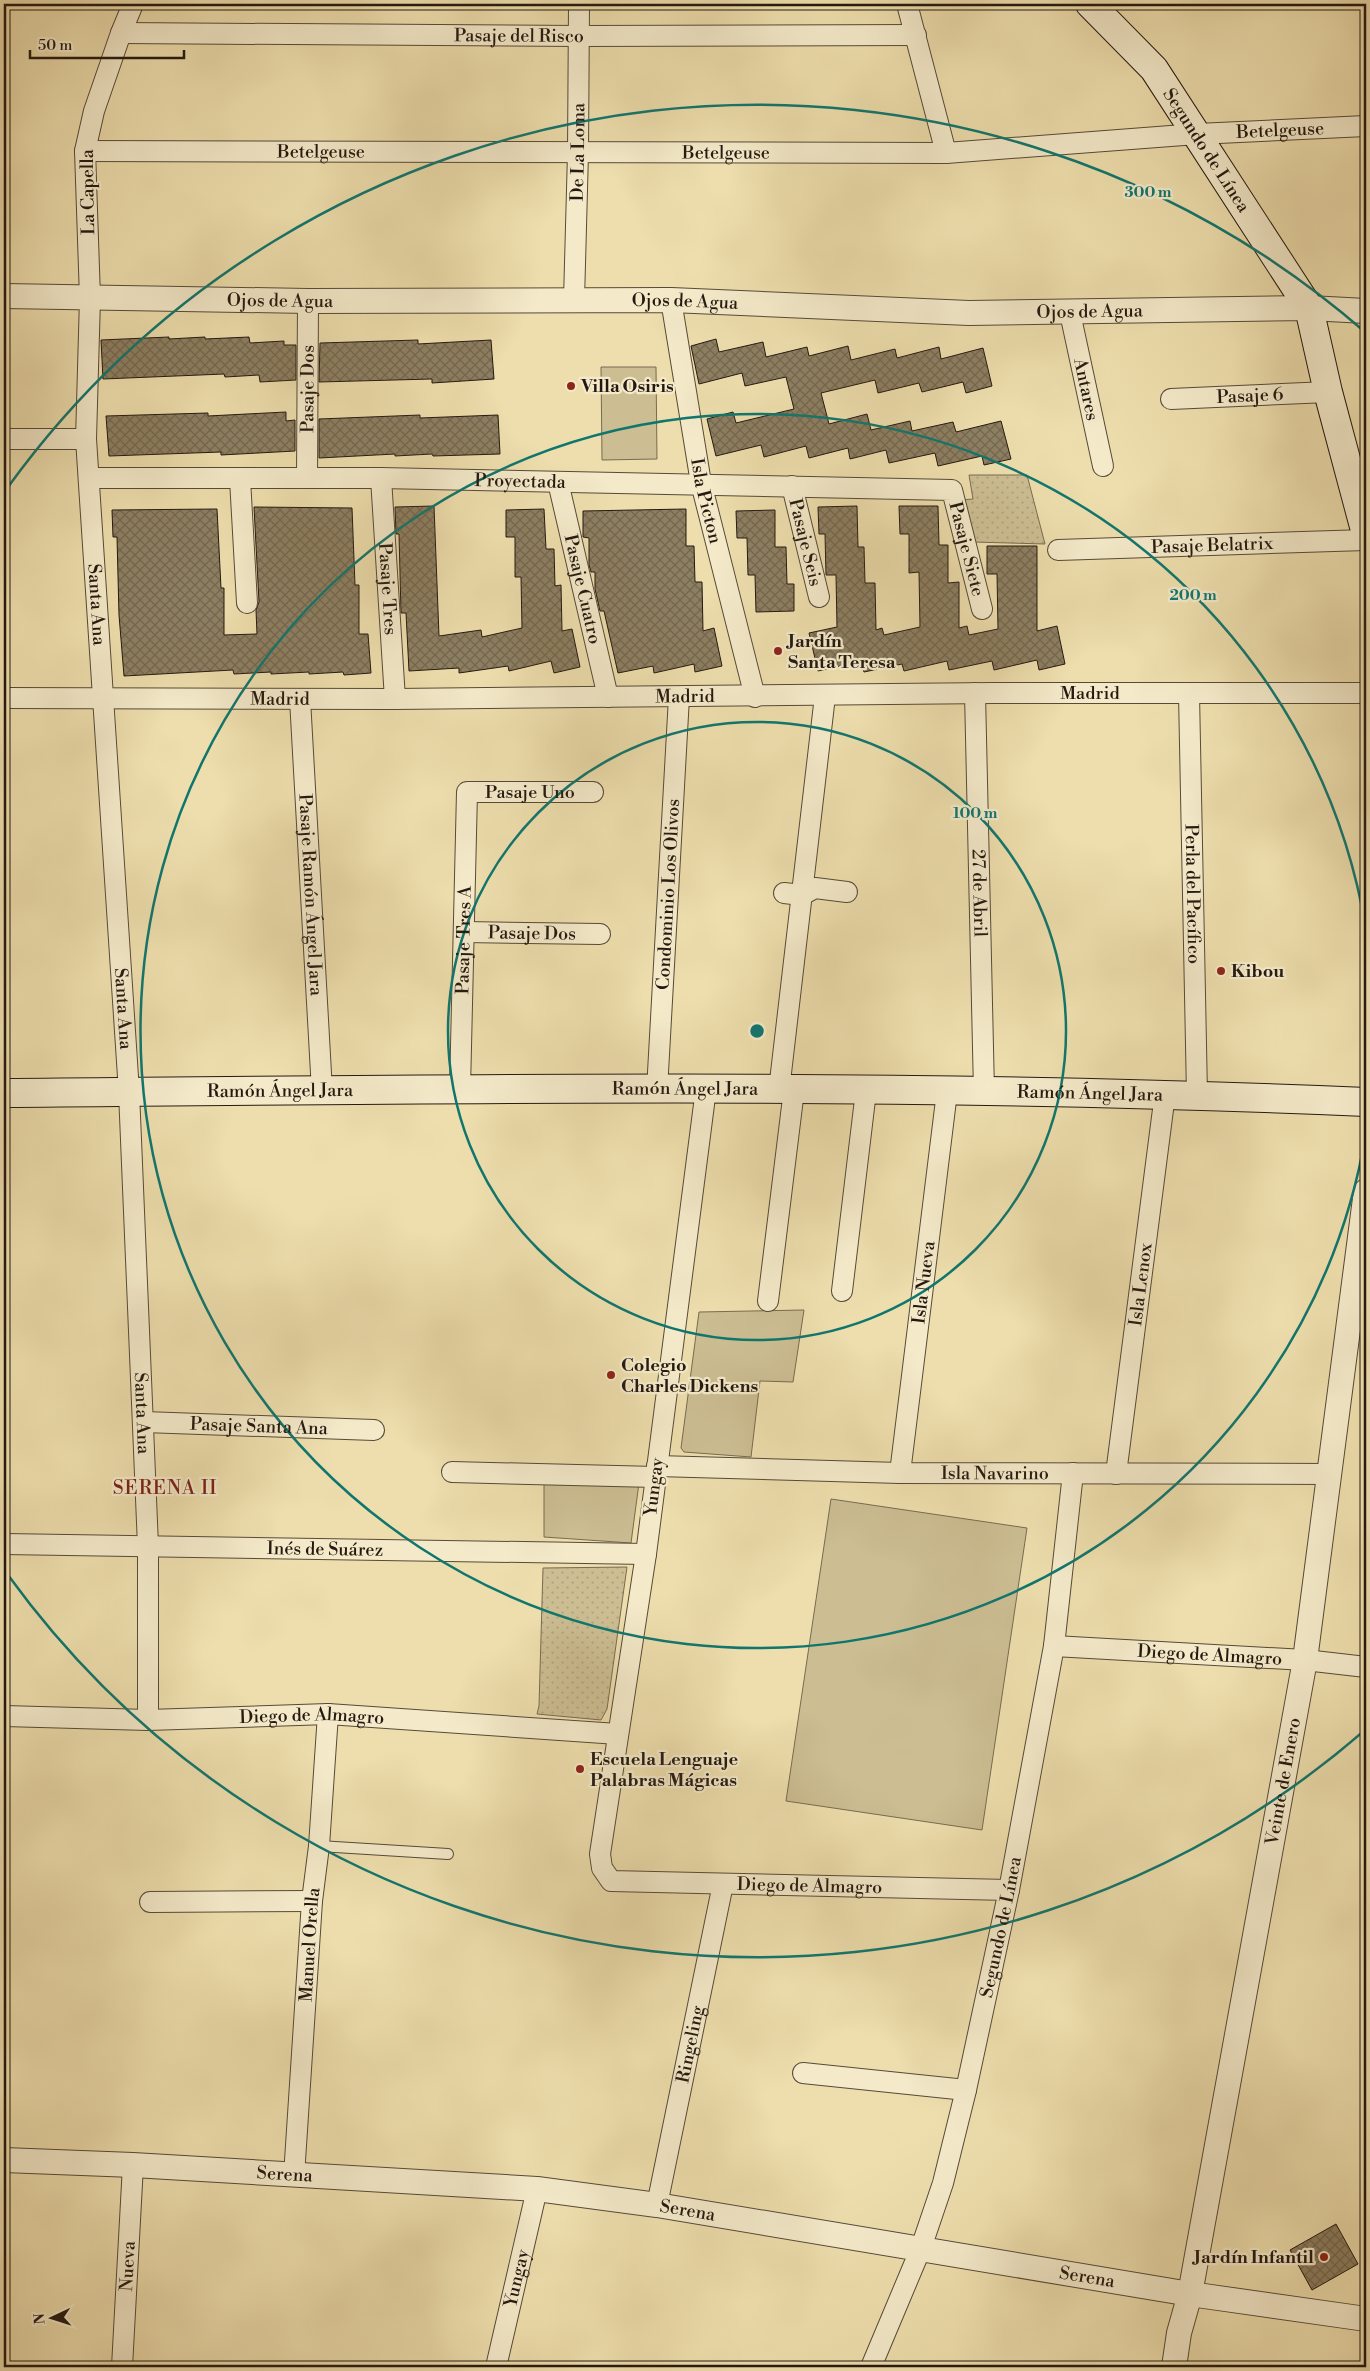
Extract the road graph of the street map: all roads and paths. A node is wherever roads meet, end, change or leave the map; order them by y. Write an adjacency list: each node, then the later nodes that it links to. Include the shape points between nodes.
1 (133, 4): 5 (street, La Capella)
2 (579, 4): 7 (street, De La Loma)
3 (908, 4): 6 (street)
4 (1090, 4): 9 (main road, Segundo de Línea, via 1154,69)
5 (120, 33): 7 (street, Pasaje del Risco); 10 (street, La Capella, via 94,111)
6 (916, 35): 7 (street, Pasaje del Risco); 12 (street)
7 (578, 36): 11 (street, De La Loma)
8 (1366, 126): 9 (street, Betelgeuse)
9 (1197, 134): 12 (street, Betelgeuse); 18 (main road, Segundo de Línea)
10 (85, 151): 11 (street, Betelgeuse); 14 (street, La Capella)
11 (578, 153): 12 (street, Betelgeuse); 15 (street, De La Loma)
12 (946, 153)
13 (4, 296): 14 (street, Ojos de Agua)
14 (90, 298): 17 (street, Ojos de Agua); 24 (street, Santa Ana)
15 (574, 300): 16 (street, Ojos de Agua); 17 (street, Ojos de Agua)
16 (671, 300): 20 (street, Ojos de Agua, via 969,313); 32 (street, Isla Picton)
17 (308, 301): 27 (street, Pasaje Dos)
18 (1309, 308): 19 (street, Ojos de Agua); 20 (street, Ojos de Agua); 21 (main road)
19 (1366, 311)
20 (1070, 313): 25 (street, Antares)
21 (1328, 392): 22 (street, Pasaje 6); 30 (main road)
22 (1171, 400)
23 (4, 439): 24 (street)
24 (86, 439): 26 (street, Santa Ana)
25 (1103, 466)
26 (89, 478): 29 (street, Proyectada); 51 (street, Santa Ana)
27 (308, 478): 28 (street, Proyectada); 29 (street, Proyectada)
28 (381, 478): 31 (street, Proyectada); 50 (street, Pasaje Tres)
29 (240, 479): 39 (street)
30 (1360, 480): 35 (main road)
31 (558, 482): 32 (street, Proyectada); 45 (street, Pasaje Cuatro)
32 (701, 484): 33 (street, Proyectada); 47 (street, Isla Picton)
33 (792, 486): 34 (street, Proyectada); 38 (street, Pasaje Seis)
34 (952, 490): 40 (street, Pasaje Siete)
35 (1366, 534)
36 (1366, 540): 37 (street, Pasaje Belatrix)
37 (1058, 550)
38 (819, 597)
39 (247, 603)
40 (982, 609)
41 (1366, 693): 43 (street, Madrid)
42 (974, 694): 43 (street, Madrid); 44 (street, Madrid); 66 (street, 27 de Abril)
43 (1189, 694): 69 (street, Perla del Pacífico)
44 (825, 696): 47 (street, Madrid); 55 (street)
45 (608, 697): 46 (street, Madrid); 50 (street, Madrid)
46 (679, 697): 47 (street, Madrid); 60 (street, Condominio Los Olivos)
47 (756, 697)
48 (4, 698): 51 (street, Madrid)
49 (300, 699): 50 (street, Madrid); 51 (street, Madrid); 62 (street, Pasaje Ramón Ángel Jara)
50 (395, 699)
51 (104, 700): 64 (street, Santa Ana)
52 (467, 792): 53 (street, Pasaje Uno); 56 (street, Pasaje Tres A)
53 (593, 792)
54 (847, 892): 55 (street, via 814,888)
55 (793, 894): 61 (street)
56 (464, 932): 57 (street, Pasaje Dos); 58 (street, Pasaje Tres A)
57 (600, 934)
58 (460, 1089): 60 (main road, Ramón Ángel Jara); 62 (main road, Ramón Ángel Jara)
59 (706, 1089): 60 (main road, Ramón Ángel Jara); 61 (main road, Ramón Ángel Jara); 76 (street, Yungay)
60 (657, 1090)
61 (786, 1090): 63 (main road, Ramón Ángel Jara); 73 (street)
62 (322, 1091): 64 (main road, Ramón Ángel Jara)
63 (866, 1091): 65 (main road, Ramón Ángel Jara); 72 (street)
64 (129, 1092): 67 (main road, Ramón Ángel Jara); 74 (street, Santa Ana)
65 (947, 1092): 66 (main road, Ramón Ángel Jara); 78 (street, Isla Nueva)
66 (984, 1092): 68 (main road, Ramón Ángel Jara)
67 (4, 1093)
68 (1165, 1094): 69 (main road, Ramón Ángel Jara); 80 (street, Isla Lenox)
69 (1196, 1095): 70 (main road, Ramón Ángel Jara)
70 (1366, 1102)
71 (1366, 1191): 81 (street, Veinte de Enero)
72 (842, 1291)
73 (768, 1301)
74 (144, 1422): 75 (street, Pasaje Santa Ana); 83 (street, Santa Ana)
75 (374, 1430)
76 (656, 1471): 77 (street, Isla Navarino); 78 (street, Isla Navarino); 84 (street, Yungay)
77 (452, 1472)
78 (900, 1473): 79 (street, Isla Navarino)
79 (1073, 1473): 80 (street, Isla Navarino); 85 (street, Segundo de Línea)
80 (1116, 1474): 81 (street, Isla Navarino)
81 (1330, 1474): 86 (street, Veinte de Enero)
82 (4, 1544): 83 (street, Inés de Suárez)
83 (148, 1546): 84 (street, Inés de Suárez); 90 (street, Santa Ana)
84 (646, 1554): 91 (street, Yungay)
85 (1054, 1646): 86 (street, Diego de Almagro); 96 (street, Segundo de Línea)
86 (1305, 1660): 87 (street, Diego de Almagro); 107 (street, Veinte de Enero)
87 (1366, 1667)
88 (328, 1714): 90 (street, Diego de Almagro); 91 (street, Diego de Almagro); 92 (street, Manuel Orella)
89 (4, 1716): 90 (street, Diego de Almagro)
90 (148, 1720)
91 (618, 1734): 94 (street, Yungay, via 600,1854 605,1876)
92 (319, 1846): 93 (lane); 97 (street, Manuel Orella)
93 (448, 1854)
94 (611, 1881): 95 (street, Diego de Almagro)
95 (723, 1884): 96 (street, Diego de Almagro); 105 (street, Ringeling)
96 (1009, 1890): 100 (street, Segundo de Línea)
97 (312, 1901): 98 (street); 103 (street, Manuel Orella)
98 (150, 1902)
99 (803, 2073): 100 (street)
100 (966, 2090): 106 (street, Segundo de Línea, via 943,2183)
101 (4, 2160): 102 (street, Serena)
102 (133, 2165): 103 (street, Serena); 109 (street, Nueva)
103 (294, 2176): 104 (street, Serena)
104 (537, 2189): 105 (street, Serena); 110 (street, Yungay)
105 (657, 2205): 106 (street, Serena)
106 (921, 2248): 107 (street, Serena); 111 (street, Segundo de Línea)
107 (1190, 2294): 108 (street, Serena); 112 (street, Veinte de Enero)
108 (1366, 2320)
109 (122, 2367)
110 (496, 2367)
111 (871, 2367)
112 (1174, 2367)

